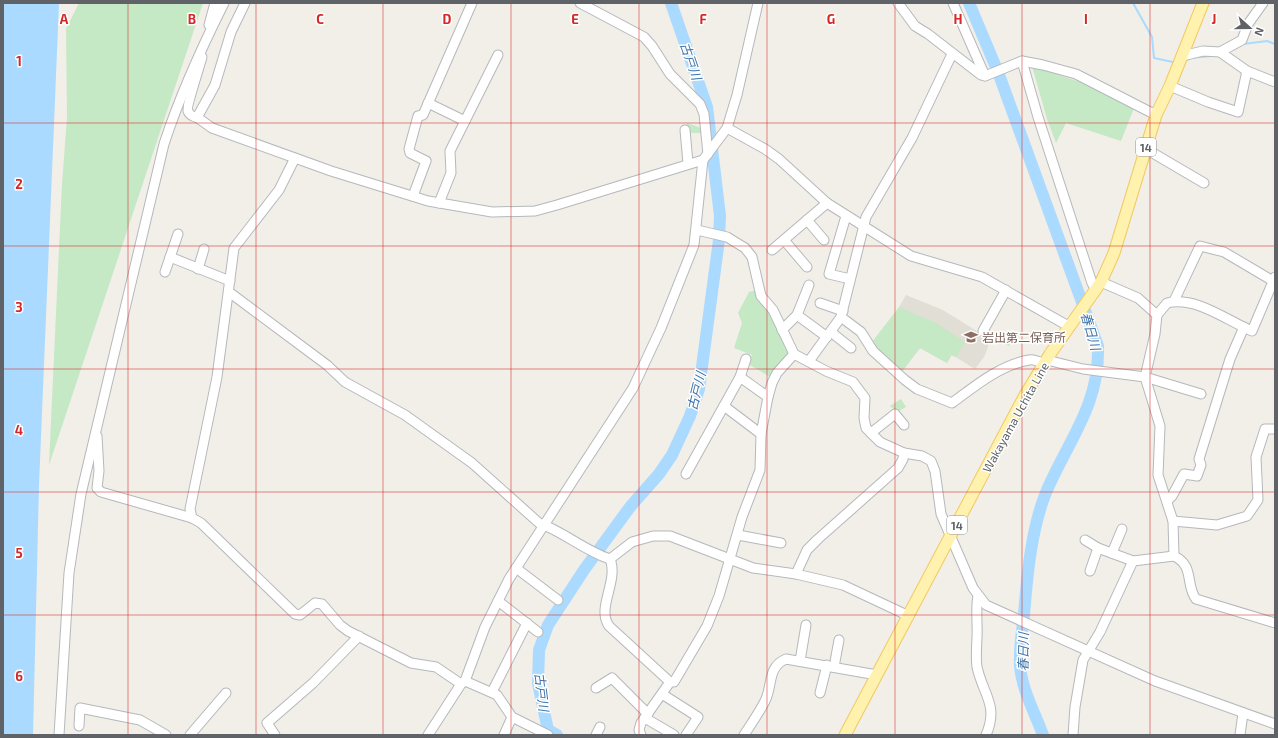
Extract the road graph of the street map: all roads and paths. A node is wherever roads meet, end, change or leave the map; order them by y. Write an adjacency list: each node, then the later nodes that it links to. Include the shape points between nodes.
1 (215, 3): 11 (street)
2 (224, 3): 11 (street)
3 (245, 3): 23 (street, via 230,32 215,85)
4 (472, 3): 21 (street)
5 (580, 3): 28 (street, via 644,37 670,74 700,104 704,114)
6 (758, 3): 25 (street, via 737,95)
7 (898, 3): 13 (street, via 915,26)
8 (953, 3): 18 (street)
9 (1203, 3): 15 (main road, Wakayama Uchita Line / 14)
10 (1263, 3): 12 (street, via 1248,24 1242,40)
11 (205, 42): 23 (street, via 194,88 187,105 191,115); 77 (street, via 176,108 164,144)
12 (1223, 53): 15 (street, via 1202,51); 17 (street)
13 (952, 54): 18 (street, via 981,75); 37 (street, via 912,138)
14 (498, 55): 24 (street)
15 (1182, 56): 20 (main road, Wakayama Uchita Line / 14)
16 (1019, 62): 18 (street); 22 (street, via 1043,65 1076,74); 52 (street, via 1092,283)
17 (1247, 71): 19 (street); 20 (street, via 1238,112)
18 (988, 75)
19 (1275, 82)
20 (1170, 86): 22 (main road, Wakayama Uchita Line / 14)
21 (428, 103): 24 (street); 32 (street, via 423,115 418,116 409,149 410,153 426,161)
22 (1156, 115): 27 (main road, Wakayama Uchita Line / 14)
23 (198, 118): 29 (street, via 212,128)
24 (465, 121): 33 (street, via 450,151 451,173)
25 (726, 128): 28 (street); 34 (street, via 779,159)
26 (685, 130): 30 (street)
27 (1146, 149): 31 (street); 52 (main road, Wakayama Uchita Line / 14, via 1114,253)
28 (706, 157): 30 (street); 38 (street)
29 (295, 158): 32 (street); 50 (street, via 279,190 234,248)
30 (688, 163): 33 (street, via 535,211 492,212)
31 (1204, 183)
32 (413, 196): 33 (street)
33 (439, 203)
34 (827, 203): 35 (street); 36 (street)
35 (846, 216): 37 (street); 48 (street, via 829,274)
36 (807, 220): 40 (street); 41 (street)
37 (863, 226): 48 (street); 53 (street, via 911,256 982,277)
38 (697, 230): 62 (street, via 727,237 745,248 752,257 761,296 773,310); 85 (street, via 685,271 633,388)
39 (178, 234): 44 (street)
40 (784, 240): 43 (street); 45 (street)
41 (824, 240)
42 (204, 249): 46 (street)
43 (772, 250)
44 (170, 257): 46 (street); 47 (street)
45 (806, 267)
46 (198, 269): 50 (street)
47 (164, 272)
48 (850, 279): 57 (street)
49 (1274, 279): 55 (street, via 1224,252 1200,246); 61 (street, via 1252,331)
50 (230, 281): 54 (street)
51 (809, 285): 58 (street)
52 (1097, 288): 59 (street, via 1138,298); 60 (main road, Wakayama Uchita Line / 14)
53 (1006, 290): 60 (street); 63 (street)
54 (229, 292): 83 (street, via 217,377 190,509); 85 (street, via 327,364 345,382 405,415 472,463)
55 (1174, 301): 59 (street, via 1167,302); 61 (street, via 1187,302)
56 (820, 303): 57 (street)
57 (842, 314): 64 (street); 69 (street, via 861,332 873,351 905,380 917,389 952,403 1002,370 1030,360)
58 (797, 315): 62 (street); 64 (street)
59 (1157, 315): 71 (street, via 1155,338)
60 (1073, 323): 69 (main road, Wakayama Uchita Line / 14)
61 (1244, 327): 82 (street, via 1230,359 1199,459 1199,471 1196,476 1184,474)
62 (782, 330): 66 (street)
63 (983, 331)
64 (829, 334): 65 (street); 68 (street)
65 (851, 348)
66 (794, 354): 68 (street); 73 (street, via 777,372)
67 (746, 359): 70 (street)
68 (809, 361): 78 (street, via 853,382 860,390 865,398 866,428)
69 (1046, 362): 71 (street); 88 (main road, Wakayama Uchita Line / 14, via 1025,395)
70 (740, 377): 73 (street); 74 (street)
71 (1145, 378): 72 (street); 82 (street, via 1160,426 1158,475 1160,486)
72 (1201, 394)
73 (768, 397): 79 (street)
74 (724, 406): 79 (street); 81 (street)
75 (904, 425): 78 (street, via 895,414)
76 (1275, 429): 84 (street, via 1265,429 1261,437 1256,457 1258,500 1248,516 1217,525)
77 (95, 431): 83 (street, via 98,438 99,465 97,488 101,492); 126 (street, via 81,494 69,574)
78 (871, 433): 80 (street, via 880,442)
79 (762, 434): 87 (street, via 760,470)
80 (904, 453): 88 (street, via 922,456 931,461 936,472 941,514); 99 (street, via 898,468 807,550)
81 (686, 474)
82 (1168, 500): 84 (street)
83 (192, 518): 108 (street, via 201,523 296,614 300,615 315,603 322,604 340,625)
84 (1173, 520): 93 (street)
85 (543, 525): 94 (street); 97 (street)
86 (1122, 530): 92 (street)
87 (738, 535): 90 (street); 95 (street)
88 (950, 538): 100 (street, via 960,554); 103 (main road, Wakayama Uchita Line / 14)
89 (1085, 540): 91 (street)
90 (781, 543)
91 (1098, 548): 92 (street); 98 (street)
92 (1112, 553): 96 (street)
93 (1174, 556): 96 (street); 105 (street, via 1187,568 1192,594 1196,599)
94 (610, 560): 95 (street, via 632,542 653,536 670,536); 115 (street, via 611,577 604,620)
95 (730, 560): 99 (street, via 771,572); 115 (street, via 707,626 674,682)
96 (1133, 561): 110 (street, via 1100,632)
97 (516, 568): 101 (street); 102 (street)
98 (1090, 571)
99 (796, 574): 103 (street, via 843,585)
100 (978, 596): 110 (street, via 986,605); 138 (street, via 975,610 977,665 992,711 991,724)
101 (558, 600)
102 (498, 601): 104 (street); 114 (street)
103 (909, 616): 113 (main road, Wakayama Uchita Line / 14)
104 (527, 623): 107 (street); 117 (street)
105 (1275, 623)
106 (806, 624): 111 (street)
107 (538, 632)
108 (359, 636): 114 (street, via 411,663 436,667); 129 (street, via 313,683 267,723)
109 (839, 640): 112 (street)
110 (1088, 651): 121 (street, via 1155,681); 139 (street, via 1083,660)
111 (800, 661): 112 (street); 136 (street, via 786,659 778,662 773,669 766,700)
112 (830, 666): 113 (street); 119 (street)
113 (877, 675): 137 (main road, Wakayama Uchita Line / 14)
114 (463, 682): 117 (street); 130 (street)
115 (670, 682): 120 (street)
116 (596, 688): 122 (street, via 612,678)
117 (492, 692): 123 (street, via 497,695)
118 (226, 693): 128 (street)
119 (820, 693)
120 (662, 694): 122 (street); 135 (street, via 698,717)
121 (1243, 713): 124 (street); 140 (street)
122 (646, 716): 133 (street, via 639,730); 134 (street)
123 (512, 717): 131 (street); 132 (street)
124 (1275, 724)
125 (79, 726): 127 (street, via 80,708 140,720)
126 (59, 735)
127 (166, 735)
128 (190, 735)
129 (275, 735)
130 (428, 735)
131 (504, 735)
132 (548, 735)
133 (641, 735)
134 (674, 735)
135 (686, 735)
136 (744, 735)
137 (845, 735)
138 (986, 735)
139 (1073, 735)
140 (1240, 735)

